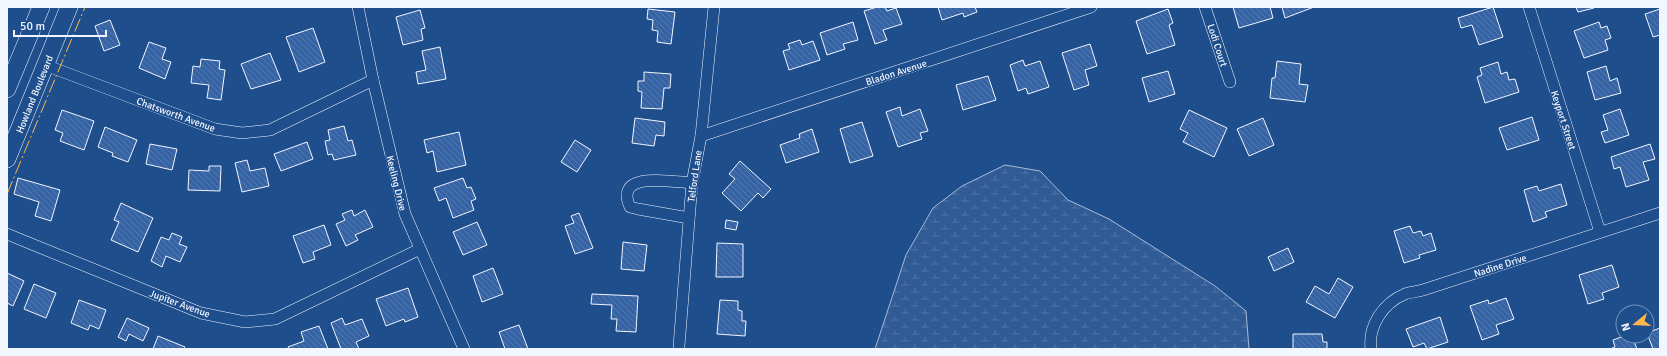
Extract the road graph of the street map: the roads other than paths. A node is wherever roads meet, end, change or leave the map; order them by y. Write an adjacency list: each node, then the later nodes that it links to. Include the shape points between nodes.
1 (41, 7): 11 (main road)
2 (69, 7): 8 (main road, Howland Boulevard)
3 (358, 7): 9 (street, Keeling Drive)
4 (714, 7): 12 (street, Telford Lane)
5 (1091, 7): 12 (street, Bladon Avenue)
6 (1205, 7): 10 (street, Lodi Court)
7 (1529, 7): 17 (street, Keyport Street)
8 (45, 65): 9 (street, Chatsworth Avenue, via 215,129 242,133 270,130); 13 (main road, Howland Boulevard)
9 (373, 80): 19 (street, Keeling Drive, via 405,214)
10 (1230, 82)
11 (7, 89)
12 (701, 136): 14 (street, Telford Lane)
13 (7, 159)
14 (692, 184): 16 (street, Telford Lane); 16 (street, via 642,181 634,183 626,194 630,207)
15 (1660, 214): 17 (street, Nadine Drive)
16 (689, 218): 20 (street, Telford Lane)
17 (1600, 232): 22 (street, Nadine Drive, via 1405,294 1388,305 1375,320 1370,340)
18 (7, 234): 19 (street, Jupiter Avenue, via 201,313 245,322 275,320)
19 (420, 249): 21 (street, Keeling Drive)
20 (679, 346)
21 (464, 349)
22 (1371, 349)

